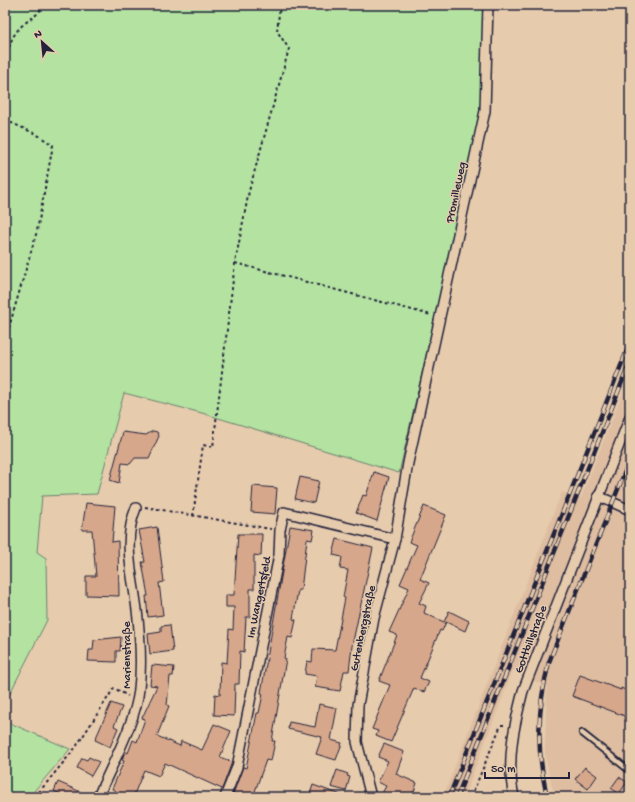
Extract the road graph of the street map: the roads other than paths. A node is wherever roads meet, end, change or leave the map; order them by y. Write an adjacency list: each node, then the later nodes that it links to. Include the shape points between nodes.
1 (488, 5): 3 (street, Promilleweg, via 485,111)
2 (630, 417): 4 (street, Gottbillstraße)
3 (408, 463): 7 (street, Gutenbergstraße)
4 (598, 496): 6 (street); 13 (street, Gottbillstraße, via 523,691 514,724 510,754)
5 (136, 508): 10 (street, Marienstraße, via 129,542 137,611 139,690 130,722)
6 (630, 510)
7 (394, 538): 11 (street, Im Wangertsfeld, via 284,512 279,555 237,767); 12 (street, Gutenbergstraße, via 374,618 358,705 357,742)
8 (582, 734): 9 (lane)
9 (630, 771)
10 (98, 797)
11 (225, 797)
12 (371, 797)
13 (514, 797)

